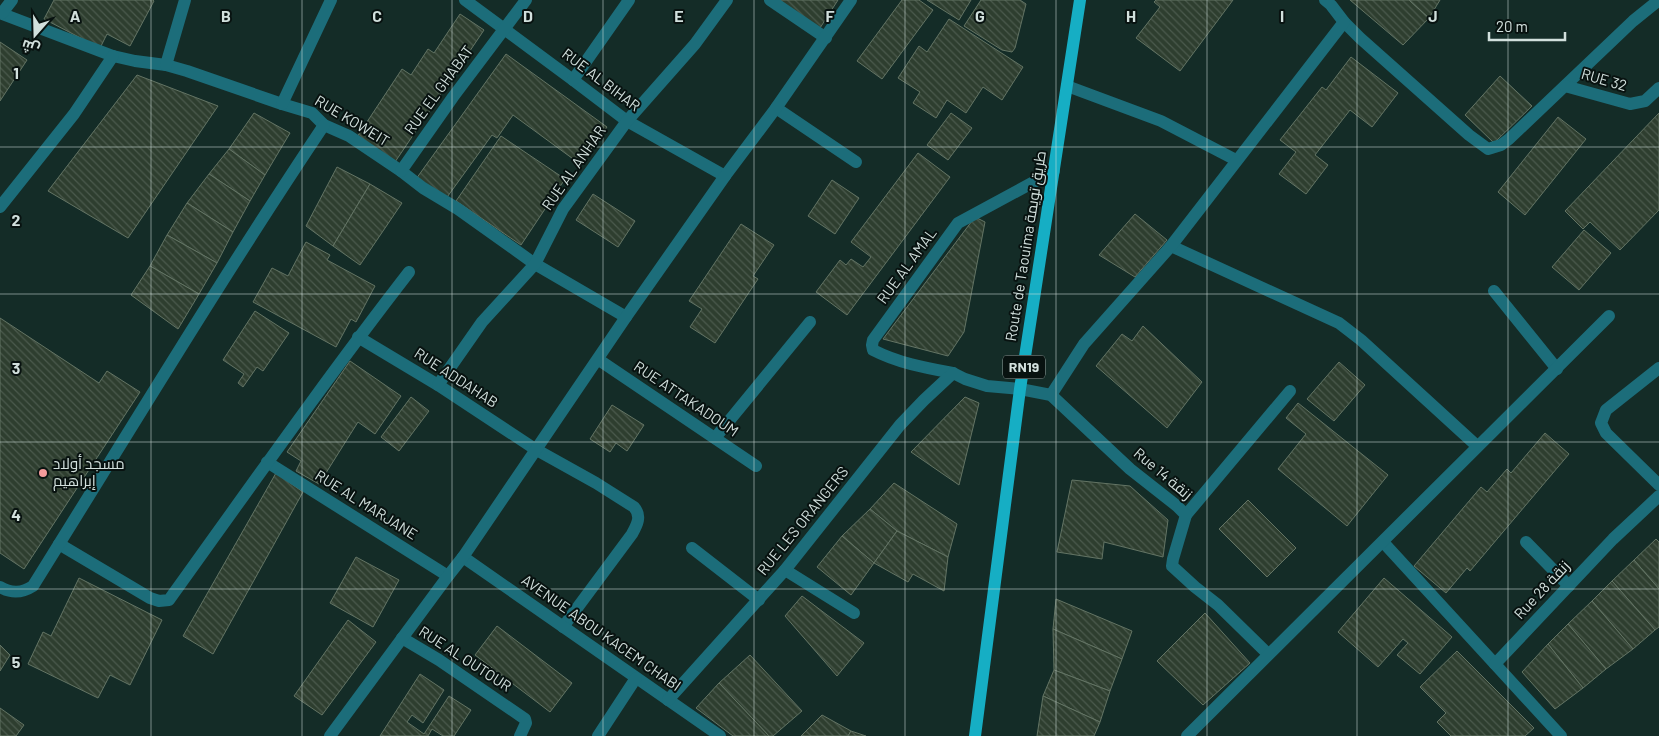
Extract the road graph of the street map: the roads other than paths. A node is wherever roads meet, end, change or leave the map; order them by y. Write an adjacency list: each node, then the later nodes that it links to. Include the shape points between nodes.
1 (12, 0): 13 (street)
2 (185, 0): 18 (street)
3 (331, 0): 23 (street)
4 (465, 0): 15 (street, RUE AL BIHAR)
5 (526, 0): 15 (street, RUE EL GHABAT)
6 (629, 0): 19 (street)
7 (727, 0): 25 (street, RUE AL ANHAR, via 696,44)
8 (770, 0): 16 (street)
9 (851, 0): 16 (street)
10 (1080, 0): 20 (main road, Route de Taouima طريق تويمة / RN19)
11 (1659, 0): 21 (street)
12 (1331, 2): 14 (street)
13 (1, 13): 17 (street, RUE KOWEIT)
14 (1344, 22): 21 (street, via 1488,149 1510,138); 27 (street)
15 (504, 28): 19 (street, RUE AL BIHAR); 29 (street, RUE EL GHABAT)
16 (826, 38): 24 (street)
17 (113, 56): 18 (street, RUE KOWEIT); 32 (street, via 74,114)
18 (166, 65): 23 (street, RUE KOWEIT)
19 (573, 80): 25 (street, RUE AL BIHAR)
20 (1067, 86): 27 (street, via 1161,121); 30 (main road, Route de Taouima طريق تويمة / RN19)
21 (1565, 86): 22 (street, RUE 32, via 1630,104 1645,100)
22 (1659, 88)
23 (282, 104): 26 (street, RUE KOWEIT, via 312,113)
24 (776, 108): 28 (street); 31 (street)
25 (627, 121): 31 (street, RUE AL BIHAR); 34 (street, RUE AL ANHAR, via 562,210)
26 (324, 125): 29 (street, RUE KOWEIT, via 349,136); 59 (street, via 186,338)
27 (1236, 160): 33 (street)
28 (856, 162)
29 (401, 171): 34 (street, RUE KOWEIT)
30 (1054, 171): 44 (street, RUE AL AMAL, via 958,223 873,340 873,350 883,355); 46 (main road, Route de Taouima طريق تويمة / RN19)
31 (726, 176): 38 (street)
32 (0, 207)
33 (1172, 246): 48 (street, via 1084,344); 50 (street, via 1339,323)
34 (535, 264): 38 (street, RUE KOWEIT); 45 (street, RUE AL ANHAR, via 482,322)
35 (409, 272): 40 (street)
36 (1494, 291): 43 (street)
37 (1609, 316): 43 (street)
38 (626, 317): 41 (street)
39 (810, 322): 49 (street)
40 (358, 338): 45 (street, RUE ADDAHAB); 52 (street)
41 (598, 360): 49 (street, RUE ATTAKADOUM); 51 (street)
42 (1659, 368): 54 (street, via 1606,410 1602,423 1606,434)
43 (1557, 369): 50 (street)
44 (953, 374): 46 (street, via 987,386); 62 (street, RUE LES ORANGERS, via 900,426)
45 (438, 385): 51 (street, RUE ADDAHAB)
46 (1020, 390): 48 (street); 78 (main road, Route de Taouima طريق تويمة / RN19)
47 (1290, 390): 56 (street)
48 (1051, 395): 56 (street, Rue 14 زنقة, via 1130,469)
49 (715, 438): 53 (street, RUE ATTAKADOUM)
50 (1477, 446): 57 (street)
51 (536, 450): 61 (street); 68 (street, RUE ADDAHAB, via 596,482 638,511 632,534)
52 (267, 462): 59 (street, via 167,601 150,598); 63 (street, RUE AL MARJANE)
53 (756, 466)
54 (1659, 485)
55 (1659, 496): 64 (street, Rue 28 زنقة, via 1613,538)
56 (1186, 515): 70 (street, Rue 14 زنقة, via 1172,566)
57 (1383, 542): 70 (street); 71 (street)
58 (1526, 542): 64 (street)
59 (59, 544): 65 (street, via 33,586 20,592)
60 (692, 548): 66 (street)
61 (463, 558): 63 (street); 68 (street, AVENUE ABOU KACEM CHABI)
62 (785, 570): 66 (street, RUE LES ORANGERS); 67 (street)
63 (448, 576): 69 (street)
64 (1569, 586): 71 (street, Rue 28 زنقة)
65 (0, 587)
66 (759, 600): 73 (street, RUE LES ORANGERS)
67 (854, 613)
68 (563, 627): 72 (street, AVENUE ABOU KACEM CHABI)
69 (402, 638): 74 (street); 75 (street, RUE AL OUTOUR, via 525,719)
70 (1268, 654): 79 (street)
71 (1495, 664): 80 (street)
72 (636, 678): 73 (street, AVENUE ABOU KACEM CHABI); 76 (street)
73 (668, 700): 77 (street, AVENUE ABOU KACEM CHABI)
74 (330, 736)
75 (520, 736)
76 (598, 736)
77 (720, 736)
78 (975, 736)
79 (1187, 736)
80 (1561, 736)

